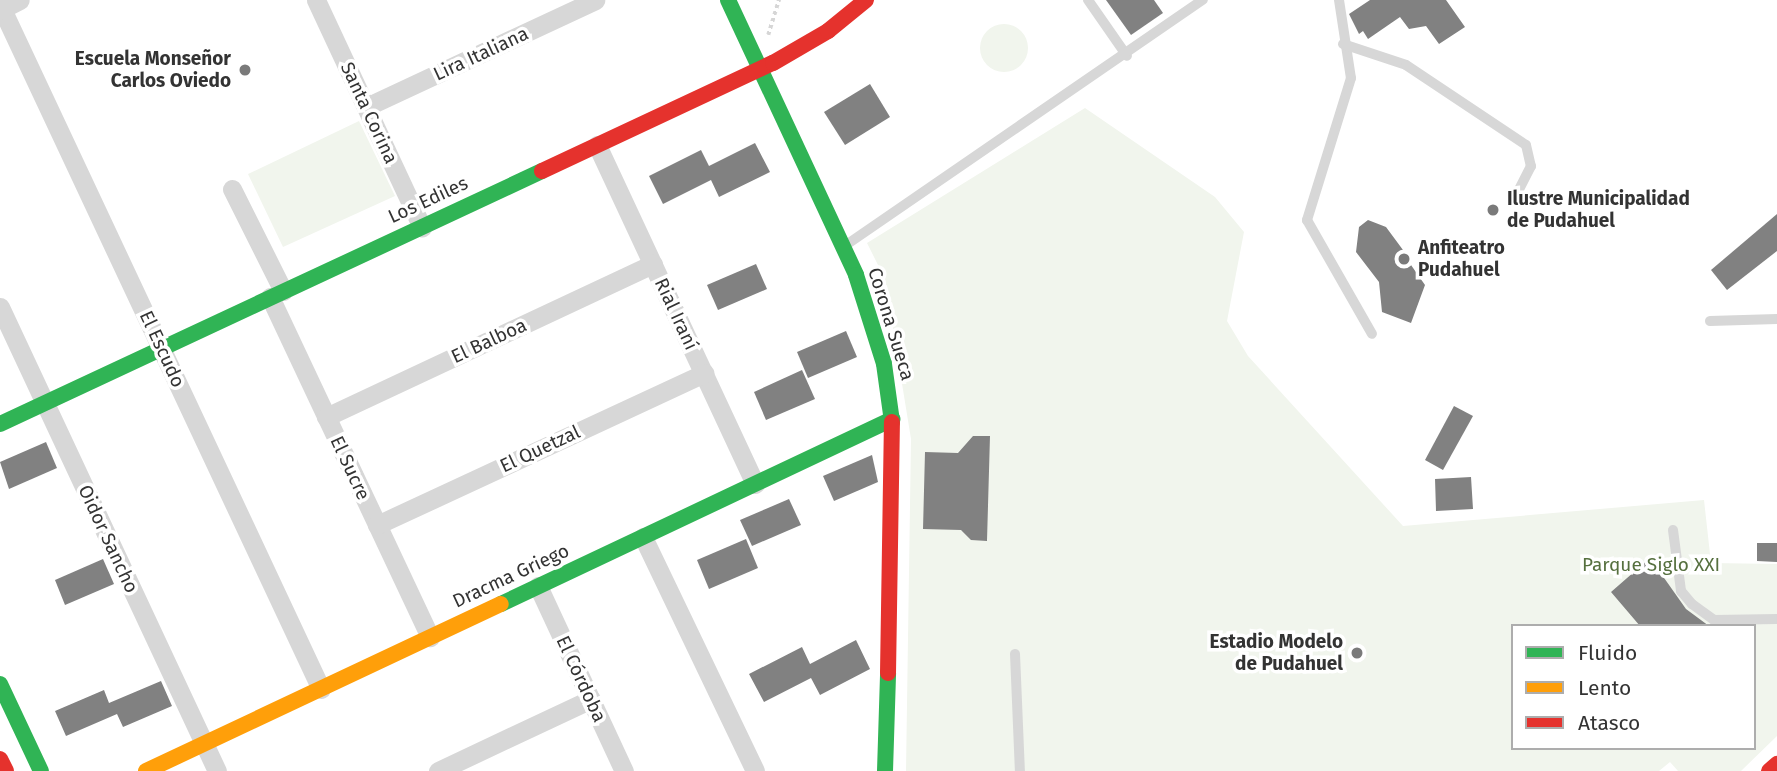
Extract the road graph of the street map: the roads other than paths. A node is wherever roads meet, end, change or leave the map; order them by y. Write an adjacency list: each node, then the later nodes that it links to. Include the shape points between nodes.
1 (20, 0): 9 (street)
2 (316, 0): 13 (street, Santa Corina)
3 (595, 0): 13 (street, Lira Italiana)
4 (728, 0): 12 (street, Corona Sueca)
5 (866, 0): 12 (street, Los Ediles, via 828,31)
6 (1088, 0): 11 (lane)
7 (1203, 0): 11 (lane)
8 (1339, 0): 10 (lane)
9 (1, 9): 25 (street, El Escudo)
10 (1343, 44): 15 (lane, via 1406,65 1526,145 1531,166); 24 (lane, via 1351,78 1307,220)
11 (1127, 55): 18 (lane)
12 (761, 69): 14 (street, Los Ediles); 18 (street, Corona Sueca)
13 (366, 107): 17 (street, Santa Corina)
14 (597, 145): 17 (street, Los Ediles); 19 (street, Rial Iraní)
15 (1520, 188)
16 (232, 189): 20 (street, El Sucre)
17 (422, 227): 20 (street, Los Ediles)
18 (843, 247): 29 (street, Corona Sueca, via 877,337)
19 (653, 264): 26 (street, Rial Iraní); 28 (street, El Balboa)
20 (277, 294): 25 (street, Los Ediles); 28 (street, El Sucre)
21 (0, 307): 27 (street, Oidor Sancho)
22 (1777, 319): 23 (lane)
23 (1710, 321)
24 (1372, 334)
25 (162, 348): 27 (street, Los Ediles); 40 (street, El Escudo)
26 (704, 373): 31 (street, Rial Iraní); 32 (street, El Quetzal)
27 (45, 403): 30 (street, Los Ediles); 42 (street, Oidor Sancho)
28 (326, 417): 32 (street, El Sucre)
29 (893, 419): 31 (street, Dracma Griego); 52 (street, Corona Sueca)
30 (0, 424)
31 (755, 484): 34 (street, Dracma Griego)
32 (377, 525): 37 (street, El Sucre)
33 (1673, 530): 36 (lane, via 1681,591 1692,604 1714,620)
34 (643, 537): 35 (street, Dracma Griego); 51 (street)
35 (538, 586): 37 (street, Dracma Griego); 41 (street, El Córdoba)
36 (1777, 619)
37 (430, 638): 40 (street, Dracma Griego)
38 (1015, 654): 53 (lane)
39 (0, 684): 46 (street)
40 (321, 689): 42 (street, Dracma Griego)
41 (591, 699): 49 (street); 50 (street, El Córdoba)
42 (204, 744): 47 (street, Dracma Griego); 48 (street, Oidor Sancho)
43 (0, 759): 45 (street)
44 (1777, 764): 54 (street)
45 (6, 771)
46 (41, 771)
47 (146, 771)
48 (217, 771)
49 (438, 771)
50 (624, 771)
51 (755, 771)
52 (885, 771)
53 (1020, 771)
54 (1769, 771)

